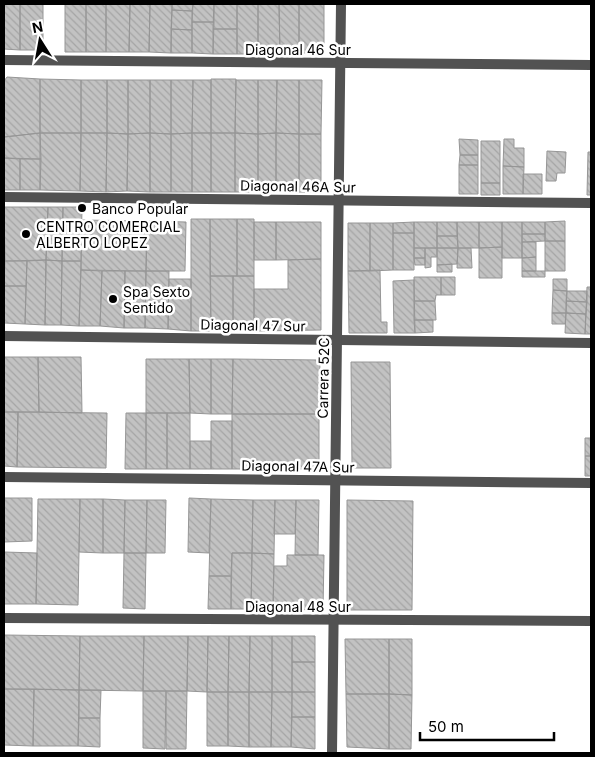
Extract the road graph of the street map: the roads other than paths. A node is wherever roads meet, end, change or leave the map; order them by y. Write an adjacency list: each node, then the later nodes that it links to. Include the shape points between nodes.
1 (341, 4): 3 (street, Carrera 52C)
2 (4, 60): 3 (street, Diagonal 46 Sur)
3 (341, 63): 4 (street, Diagonal 46 Sur); 6 (street, Carrera 52C)
4 (591, 64)
5 (4, 197): 6 (street, Diagonal 46A Sur)
6 (339, 200): 7 (street, Diagonal 46A Sur); 9 (street, Carrera 52C)
7 (591, 203)
8 (4, 336): 9 (street, Diagonal 47 Sur)
9 (337, 340): 10 (street, Diagonal 47 Sur); 12 (street, Carrera 52C)
10 (591, 343)
11 (4, 477): 12 (street, Diagonal 47A Sur)
12 (336, 480): 13 (street, Diagonal 47A Sur); 15 (street, Carrera 52C)
13 (591, 483)
14 (4, 618): 15 (street, Diagonal 48 Sur)
15 (334, 620): 16 (street, Diagonal 48 Sur); 17 (street, Carrera 52C)
16 (591, 621)
17 (332, 753)

